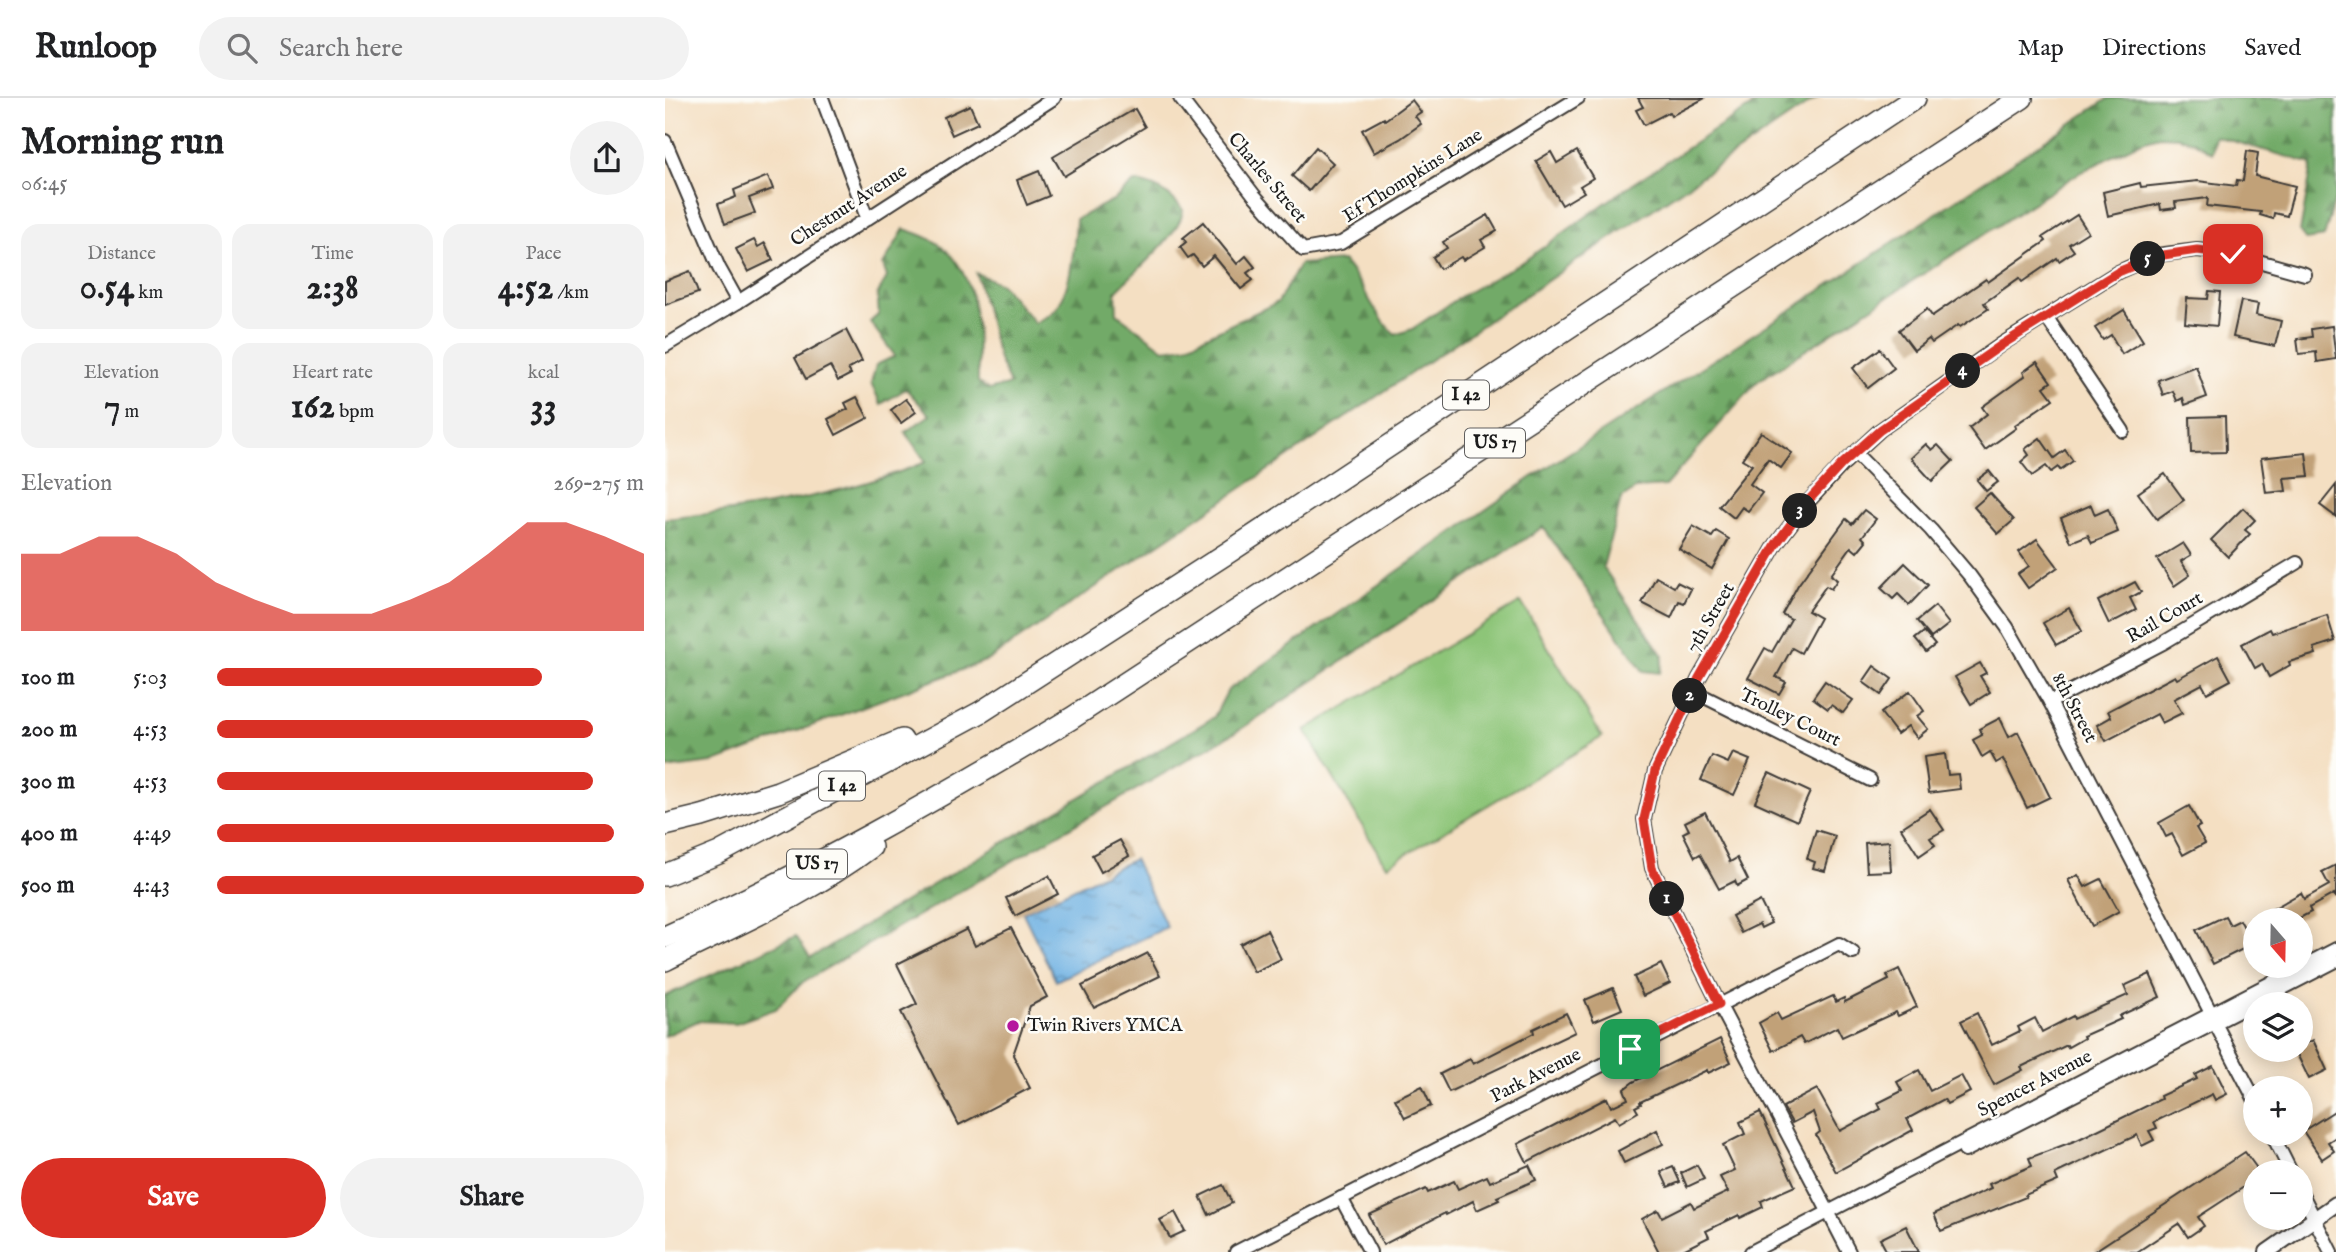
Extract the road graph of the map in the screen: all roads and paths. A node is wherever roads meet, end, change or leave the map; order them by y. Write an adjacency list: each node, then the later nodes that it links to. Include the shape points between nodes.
1 (822, 98): 8 (street)
2 (1054, 98): 8 (street, Chestnut Avenue)
3 (1180, 98): 9 (street, Charles Street, via 1303,250)
4 (1578, 98): 9 (street, Ef Thompkins Lane)
5 (1915, 98): 17 (highway, I 42)
6 (2022, 98): 21 (highway, US 17, via 1095,703)
7 (665, 141): 11 (street)
8 (867, 218): 11 (street, Chestnut Avenue)
9 (1341, 243)
10 (2305, 274): 12 (street, 7th Street, via 2233,254 2197,250 2157,256 2118,272)
11 (738, 303): 13 (street, Chestnut Avenue)
12 (2047, 318): 14 (street); 15 (street, 7th Street, via 1921,399)
13 (665, 346)
14 (2123, 431)
15 (1855, 453): 18 (street, 7th Street, via 1807,502 1776,544); 19 (street, 8th Street, via 1970,576 2007,627)
16 (2297, 563): 19 (street, Rail Court, via 2163,643)
17 (1016, 689): 22 (highway, via 815,778); 23 (highway, I 42, via 731,846)
18 (1693, 691): 20 (street, Trolley Court); 29 (street, 7th Street, via 1655,771 1644,819 1652,868)
19 (2050, 702): 30 (street, 8th Street)
20 (1870, 780)
21 (922, 808): 24 (highway, US 17); 27 (highway, via 845,867)
22 (665, 825)
23 (665, 876)
24 (665, 937)
25 (2336, 950): 30 (street, Spencer Avenue)
26 (1853, 953): 29 (street, Park Avenue, via 1839,944)
27 (665, 960)
28 (2336, 961): 30 (street, Spencer Avenue)
29 (1719, 1004): 32 (street, Park Avenue); 35 (street, 7th Street)
30 (2214, 1019): 31 (street, 8th Street); 35 (street, Spencer Avenue)
31 (2243, 1076)
32 (1341, 1198): 37 (street, Park Avenue); 38 (street)
33 (2336, 1204): 36 (street)
34 (2313, 1215): 36 (street)
35 (1831, 1216): 39 (street, Spencer Avenue); 40 (street, Spencer Avenue); 41 (street, 7th Street)
36 (2315, 1219): 42 (street); 43 (street)
37 (1236, 1252)
38 (1370, 1252)
39 (1751, 1252)
40 (1769, 1252)
41 (1849, 1252)
42 (2266, 1252)
43 (2332, 1252)

